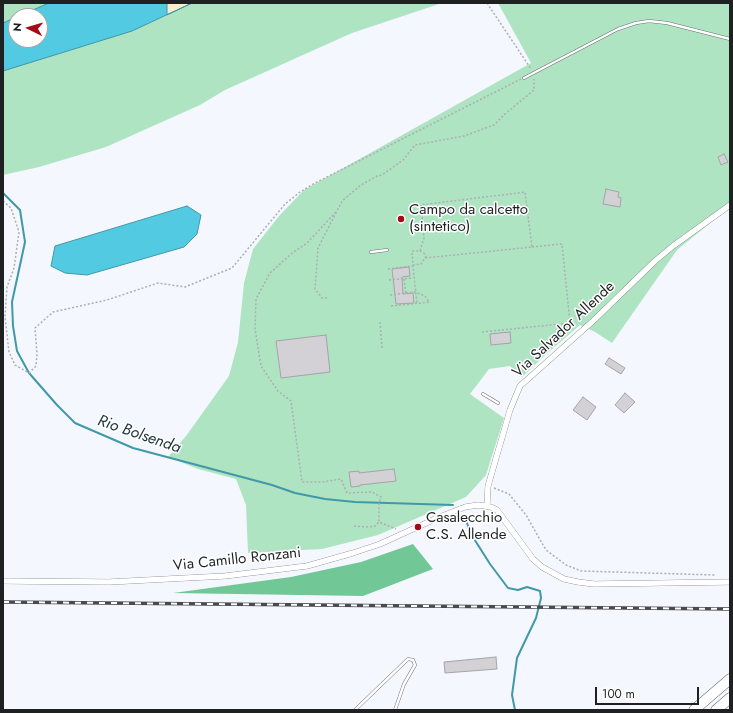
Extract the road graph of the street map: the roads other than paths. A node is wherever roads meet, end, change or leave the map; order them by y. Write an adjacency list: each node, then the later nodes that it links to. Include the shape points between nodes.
1 (730, 39): 2 (lane, via 667,23 636,23 618,29)
2 (524, 78)
3 (730, 205): 8 (street, Via Salvador Allende, via 655,261 520,386 510,410 488,486)
4 (387, 250): 5 (lane)
5 (371, 252)
6 (483, 394): 7 (lane)
7 (498, 404)
8 (487, 506): 9 (street, Via Camillo Ronzani, via 465,507 380,544 307,566 225,576 110,582); 10 (street, via 497,510 533,559 542,567 564,578 594,584)
9 (3, 581)
10 (730, 582)
11 (730, 679): 15 (highway)
12 (730, 698): 16 (highway)
13 (355, 710): 14 (lane, via 408,659 413,660 415,665 404,684)
14 (395, 710)
15 (694, 710)
16 (716, 710)

